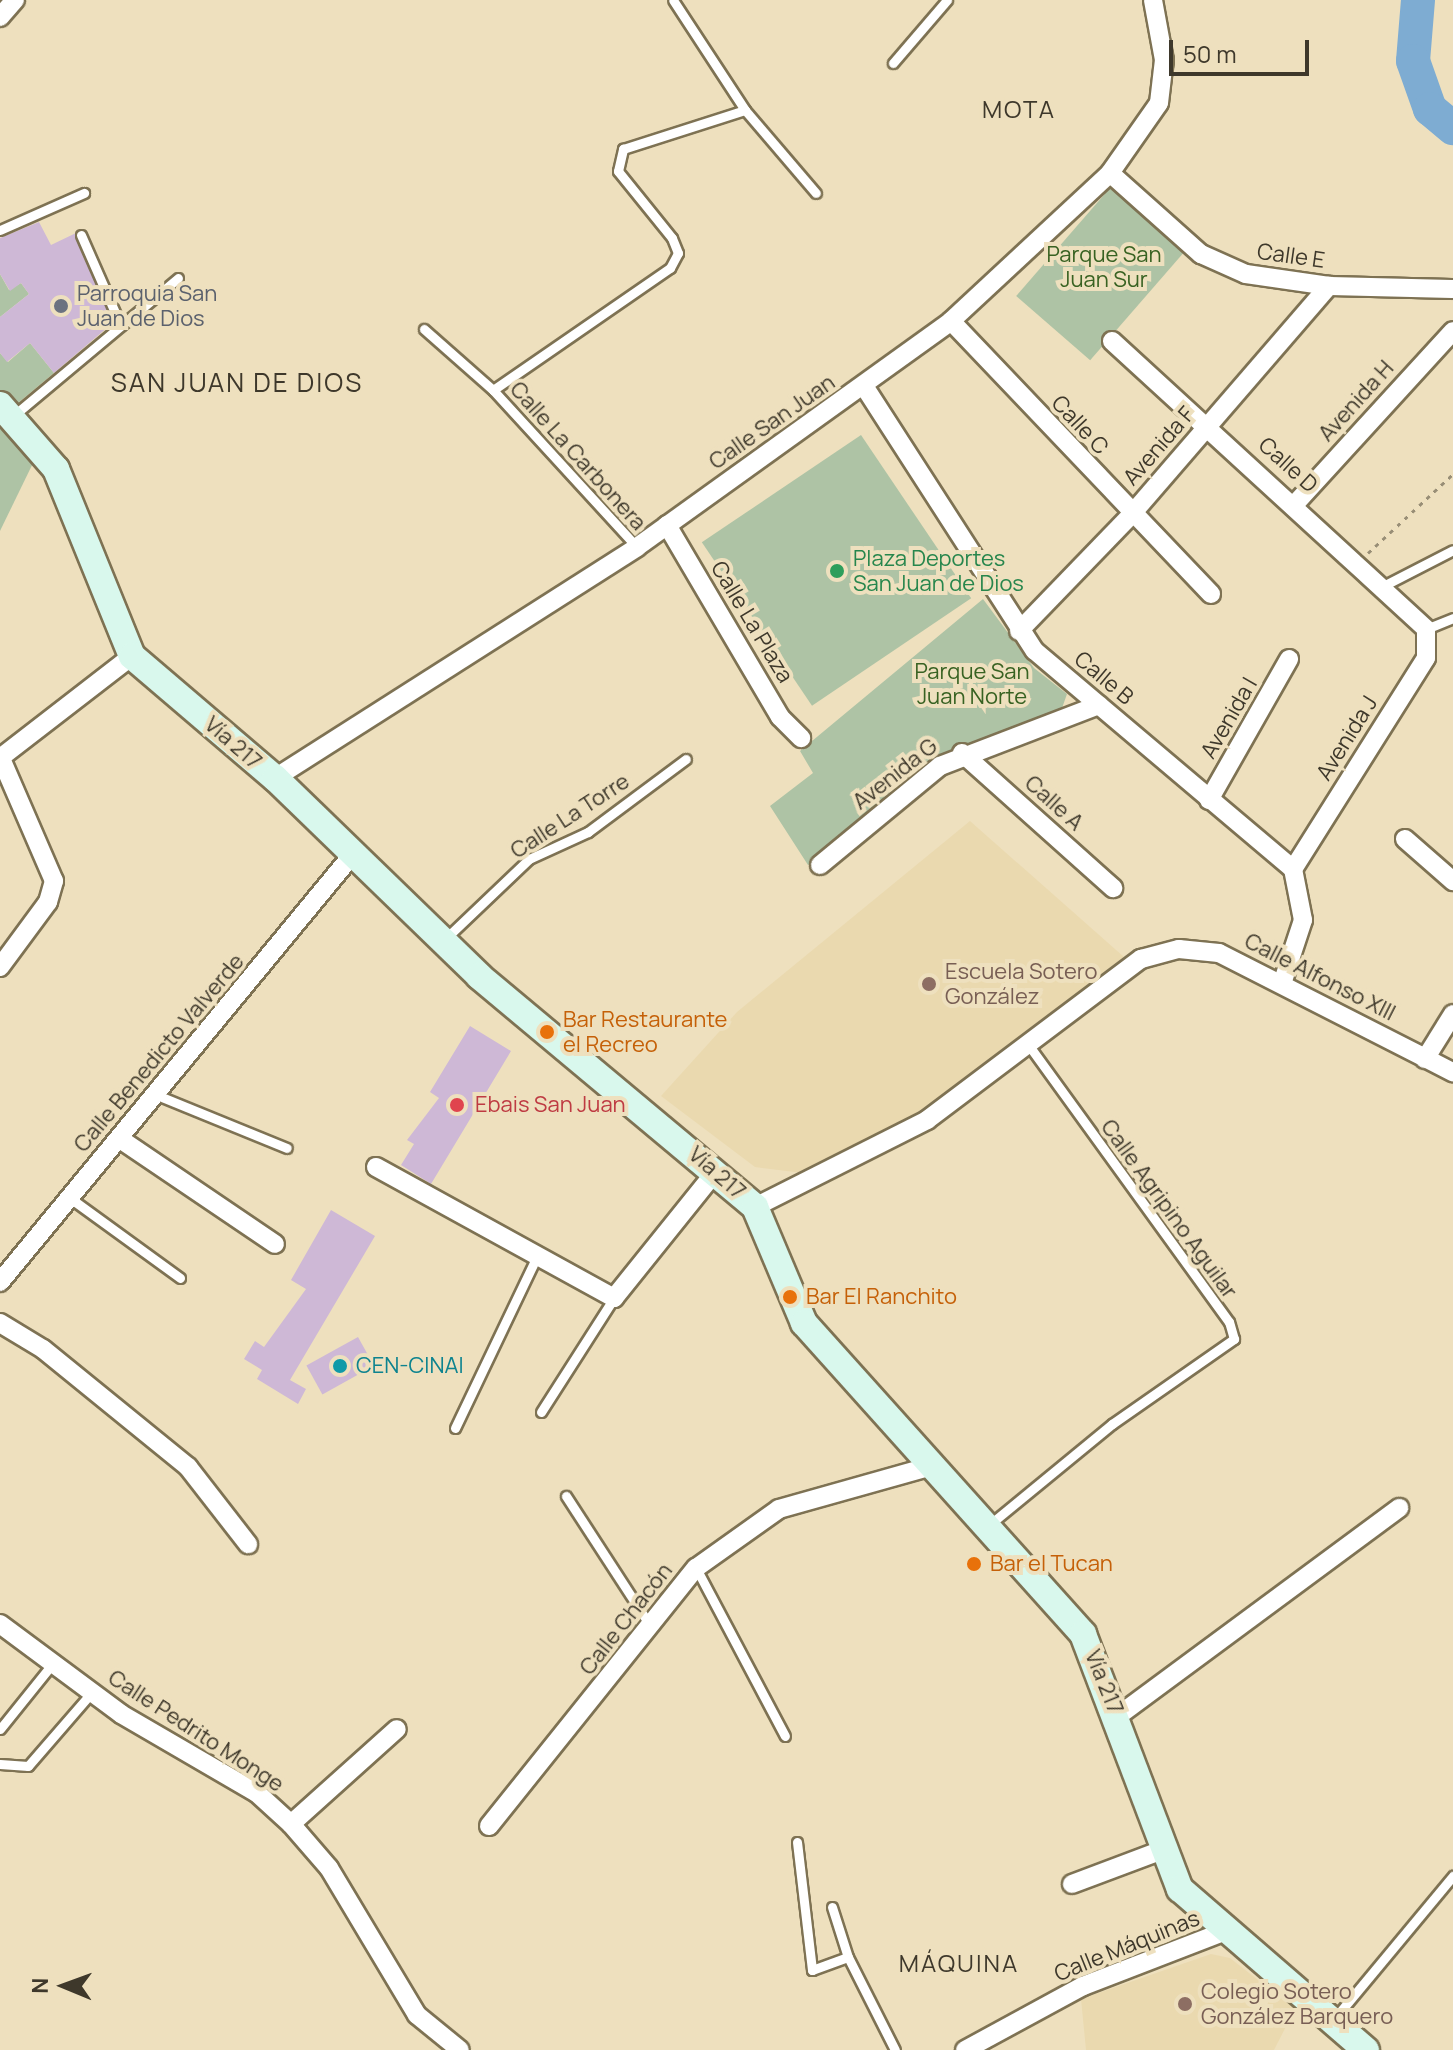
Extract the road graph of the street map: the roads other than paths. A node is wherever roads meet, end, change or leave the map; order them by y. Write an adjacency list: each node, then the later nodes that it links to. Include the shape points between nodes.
1 (15, 0): 5 (street)
2 (673, 0): 7 (lane)
3 (947, 0): 6 (lane)
4 (1153, 0): 8 (street, Calle San Juan, via 1164,60 1159,103)
5 (0, 17)
6 (893, 63)
7 (745, 110): 10 (lane); 22 (lane, Calle La Carbonera, via 623,149 618,171 672,238 678,253 670,268)
8 (1110, 173): 14 (street, Calle E, via 1201,254 1246,274); 16 (street, Calle San Juan)
9 (84, 193): 11 (lane)
10 (816, 193)
11 (0, 230)
12 (81, 235): 17 (lane)
13 (178, 278): 17 (lane)
14 (1329, 286): 15 (street, Calle E); 24 (street, Avenida F)
15 (1453, 289)
16 (951, 321): 21 (street, Calle San Juan); 26 (street, Calle C)
17 (121, 326): 23 (lane)
18 (424, 329): 22 (lane, Calle La Carbonera)
19 (1453, 331): 25 (street, Avenida H)
20 (1112, 341): 24 (street, Calle D)
21 (864, 386): 27 (street, Calle San Juan); 34 (street, Calle B)
22 (493, 390): 28 (lane, Calle La Carbonera)
23 (6, 411): 35 (main road, Vía 217, via 56,469)
24 (1209, 426): 25 (street, Calle D); 26 (street, Avenida F)
25 (1295, 504): 30 (street, Calle D)
26 (1131, 515): 31 (street, Calle C); 34 (street, Avenida F)
27 (667, 525): 28 (street, Calle San Juan); 38 (street, Calle La Plaza, via 780,717)
28 (637, 547): 42 (street, Calle San Juan)
29 (1453, 550): 30 (lane)
30 (1385, 585): 33 (street, Calle D)
31 (1211, 594)
32 (1453, 618): 33 (lane)
33 (1426, 629): 47 (street, Avenida J, via 1426,658)
34 (1019, 631): 37 (street, Calle B)
35 (132, 656): 41 (street); 42 (main road, Vía 217)
36 (1289, 659): 43 (street, Avenida I)
37 (1099, 705): 39 (street, Avenida G); 43 (street, Calle B)
38 (801, 738)
39 (962, 753): 46 (street, Avenida G); 49 (street, Calle A)
40 (686, 759): 50 (lane, Calle La Torre, via 588,832 529,859)
41 (1, 760): 51 (street, via 54,881 48,902)
42 (275, 778): 45 (main road, Vía 217)
43 (1209, 800): 47 (street, Calle B)
44 (1405, 839): 48 (street)
45 (353, 854): 50 (main road, Vía 217); 57 (street, Calle Benedicto Valverde)
46 (820, 865)
47 (1293, 869): 52 (street, via 1303,920)
48 (1453, 881)
49 (1113, 888)
50 (442, 941): 61 (main road, Vía 217)
51 (0, 967)
52 (1283, 981): 54 (street, Calle Alfonso XIII, via 1219,953 1179,949 1141,959); 55 (street, Calle Alfonso XIII)
53 (1453, 1014): 55 (street)
54 (1028, 1044): 63 (street, Calle Alfonso XIII, via 927,1120); 75 (lane, Calle Agripino Aguilar, via 1229,1322 1234,1339 1112,1424)
55 (1425, 1059): 56 (street, Calle Alfonso XIII)
56 (1453, 1072)
57 (157, 1095): 58 (street, Calle Benedicto Valverde); 59 (lane)
58 (120, 1139): 62 (street, Calle Benedicto Valverde); 64 (street)
59 (287, 1148)
60 (376, 1167): 65 (street)
61 (716, 1171): 63 (main road, Vía 217); 68 (street)
62 (70, 1198): 66 (lane); 67 (street, Calle Benedicto Valverde)
63 (755, 1207): 72 (main road, Vía 217, via 804,1323)
64 (275, 1244)
65 (536, 1258): 68 (street); 71 (lane)
66 (180, 1278)
67 (0, 1282)
68 (614, 1298): 70 (lane)
69 (0, 1323): 76 (street, via 177,1457)
70 (541, 1412)
71 (455, 1428)
72 (932, 1466): 75 (main road, Vía 217); 77 (street, Calle Chacón, via 838,1498 779,1509)
73 (566, 1496): 79 (lane)
74 (1399, 1508): 82 (street)
75 (986, 1527): 82 (main road, Vía 217, via 1083,1634)
76 (248, 1544)
77 (696, 1568): 79 (street, Calle Chacón); 85 (lane)
78 (0, 1624): 80 (street, Calle Pedrito Monge)
79 (649, 1624): 88 (street, Calle Chacón, via 566,1738)
80 (55, 1661): 81 (street, Calle Pedrito Monge); 83 (lane)
81 (92, 1692): 86 (lane, via 28,1766); 87 (street, Calle Pedrito Monge, via 257,1793)
82 (1118, 1716): 90 (main road, Vía 217)
83 (0, 1729)
84 (397, 1729): 87 (street)
85 (785, 1736)
86 (0, 1764)
87 (291, 1824): 97 (street, Calle Pedrito Monge, via 329,1868 417,2015)
88 (489, 1826)
89 (797, 1842): 95 (lane, via 812,1970)
90 (1160, 1851): 92 (street); 94 (main road, Vía 217, via 1180,1889)
91 (1453, 1876): 96 (lane)
92 (1072, 1884)
93 (832, 1907): 95 (lane)
94 (1223, 1932): 96 (main road, Vía 217); 99 (street, Calle Máquinas, via 1083,1986)
95 (848, 1957): 98 (lane)
96 (1331, 2022): 100 (main road, Vía 217)
97 (460, 2050)
98 (895, 2050)
99 (965, 2050)
100 (1366, 2050)

